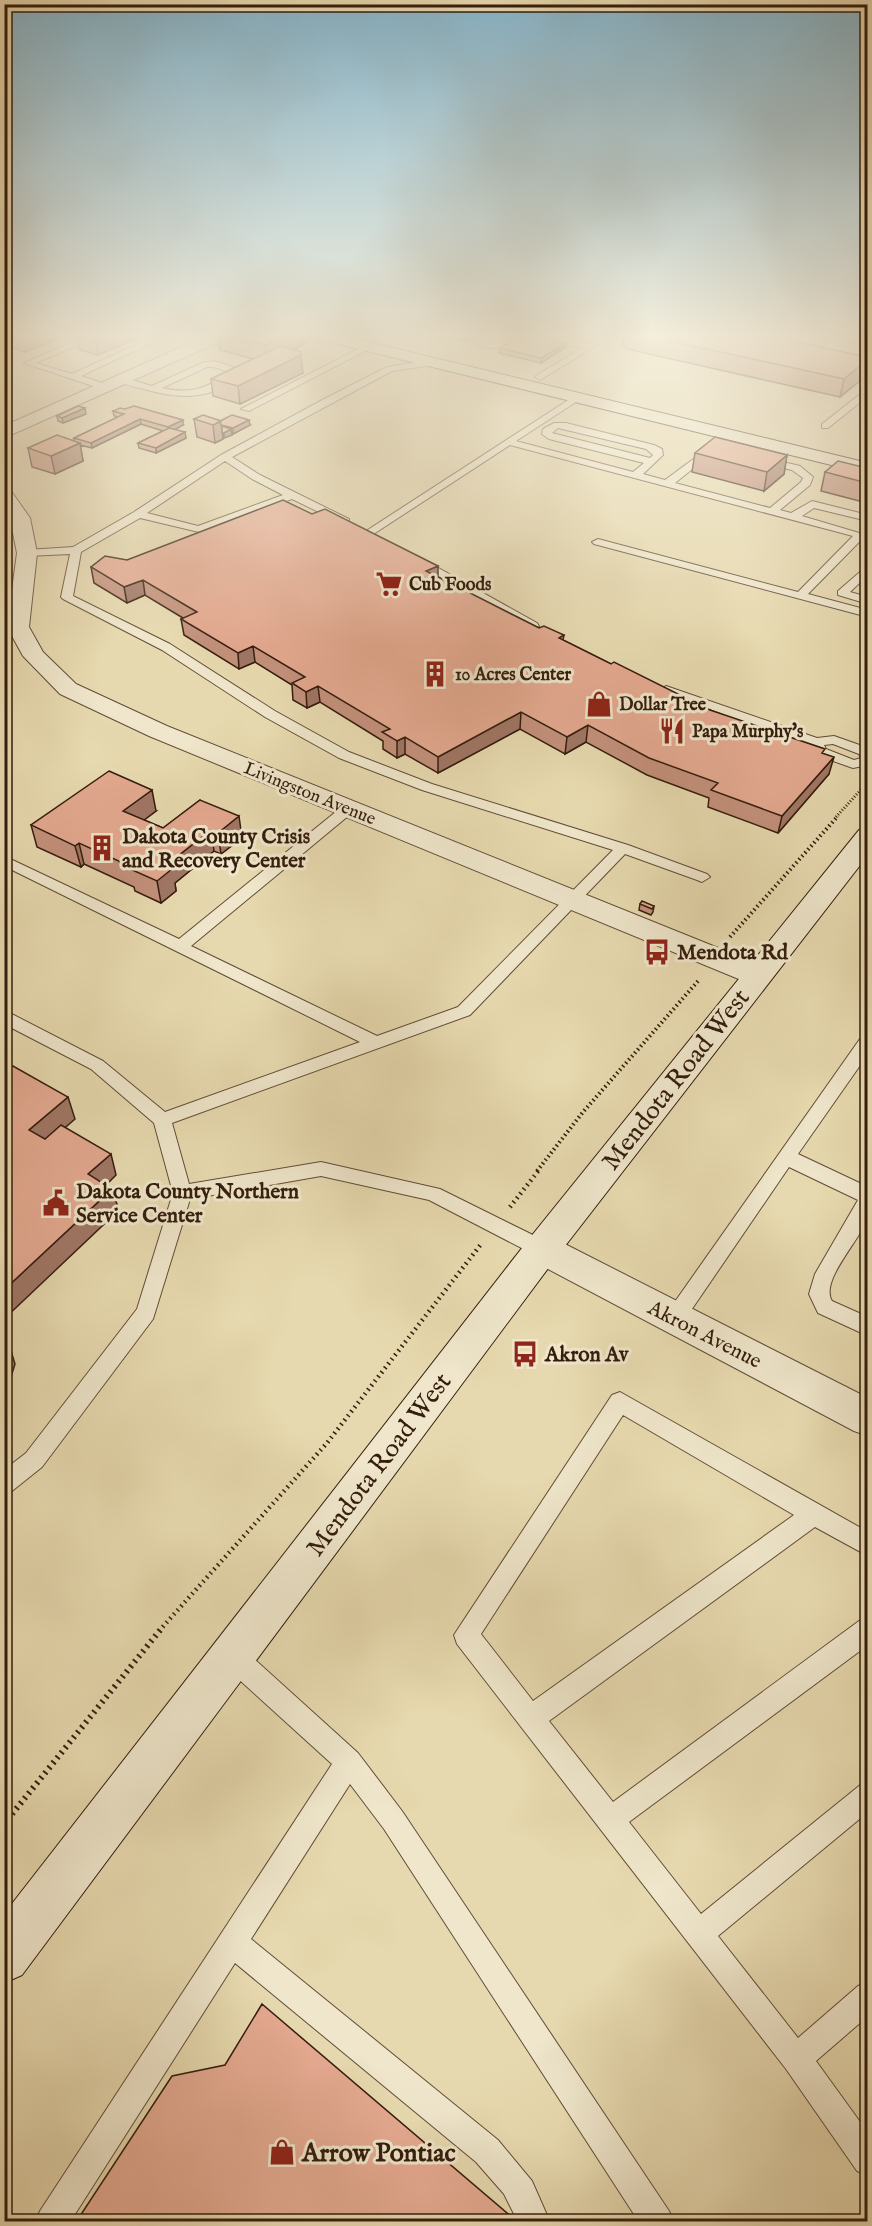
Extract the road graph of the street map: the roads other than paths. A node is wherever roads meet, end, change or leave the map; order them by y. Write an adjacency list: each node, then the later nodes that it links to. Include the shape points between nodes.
1 (260, 438): 12 (lane)
2 (515, 438): 8 (lane)
3 (560, 438): 7 (lane)
4 (614, 438): 14 (lane, via 658,451)
5 (739, 438): 15 (street)
6 (792, 438): 11 (street)
7 (567, 440): 10 (lane); 14 (lane)
8 (509, 442): 10 (lane); 19 (lane, via 372,535)
9 (717, 449): 17 (lane)
10 (549, 452): 16 (lane)
11 (867, 456)
12 (225, 457): 19 (lane); 22 (lane)
13 (751, 457): 21 (lane, via 796,468 808,477)
14 (652, 462): 16 (lane)
15 (867, 469)
16 (635, 475): 17 (lane)
17 (667, 484): 21 (lane)
18 (4, 495): 31 (street, Livingston Avenue, via 20,518)
19 (292, 495): 22 (lane, via 199,529)
20 (802, 509): 23 (lane); 24 (lane); 26 (lane, via 812,504)
21 (773, 512): 24 (lane)
22 (138, 514): 29 (lane)
23 (821, 514)
24 (793, 517): 27 (lane)
25 (836, 518): 27 (lane)
26 (867, 518)
27 (865, 532): 33 (lane)
28 (598, 542): 33 (lane)
29 (76, 550): 31 (lane); 40 (lane, via 67,597 166,647 270,714 344,755 426,787)
30 (402, 550): 36 (lane)
31 (27, 553): 39 (street, Livingston Avenue, via 18,627 34,656 68,689 158,731)
32 (867, 568): 34 (lane, via 842,593)
33 (801, 596): 35 (lane)
34 (867, 601)
35 (867, 614)
36 (539, 630)
37 (657, 687): 38 (lane, via 816,742 821,752 853,764)
38 (867, 760)
39 (348, 808): 44 (street, Livingston Avenue); 45 (lane)
40 (623, 848): 43 (lane); 44 (lane)
41 (863, 850): 46 (street, Mendota Road West)
42 (4, 860): 45 (lane)
43 (702, 877)
44 (574, 900): 46 (street, Livingston Avenue); 49 (lane, via 464,1011)
45 (182, 945): 49 (lane)
46 (757, 975): 54 (street, Mendota Road West)
47 (4, 1016): 50 (lane, via 97,1065)
48 (867, 1040): 51 (lane)
49 (376, 1043): 50 (lane)
50 (162, 1120): 52 (lane)
51 (786, 1157): 53 (lane); 55 (lane)
52 (182, 1193): 54 (lane, via 321,1169 433,1194); 58 (lane, via 146,1313 34,1460)
53 (867, 1197): 56 (lane, via 819,1289 820,1302 825,1307)
54 (542, 1249): 55 (street, Akron Avenue); 62 (street, Mendota Road West)
55 (674, 1319): 57 (street, Akron Avenue)
56 (867, 1327)
57 (867, 1418)
58 (4, 1484)
59 (814, 1514): 60 (lane); 63 (lane); 63 (lane, via 620,1402 466,1635)
60 (867, 1545)
61 (867, 1630): 66 (lane)
62 (232, 1656): 64 (lane); 69 (street, Mendota Road West)
63 (531, 1718): 66 (lane)
64 (349, 1762): 68 (lane); 75 (lane, via 393,1820)
65 (867, 1795): 67 (lane)
66 (610, 1820): 67 (lane)
67 (698, 1934): 71 (lane)
68 (232, 1942): 73 (lane); 74 (lane, via 487,2151 510,2176 530,2207)
69 (4, 1957)
70 (867, 1996): 71 (lane)
71 (796, 2059): 72 (lane)
72 (867, 2160)
73 (51, 2222)
74 (534, 2222)
75 (658, 2222)

